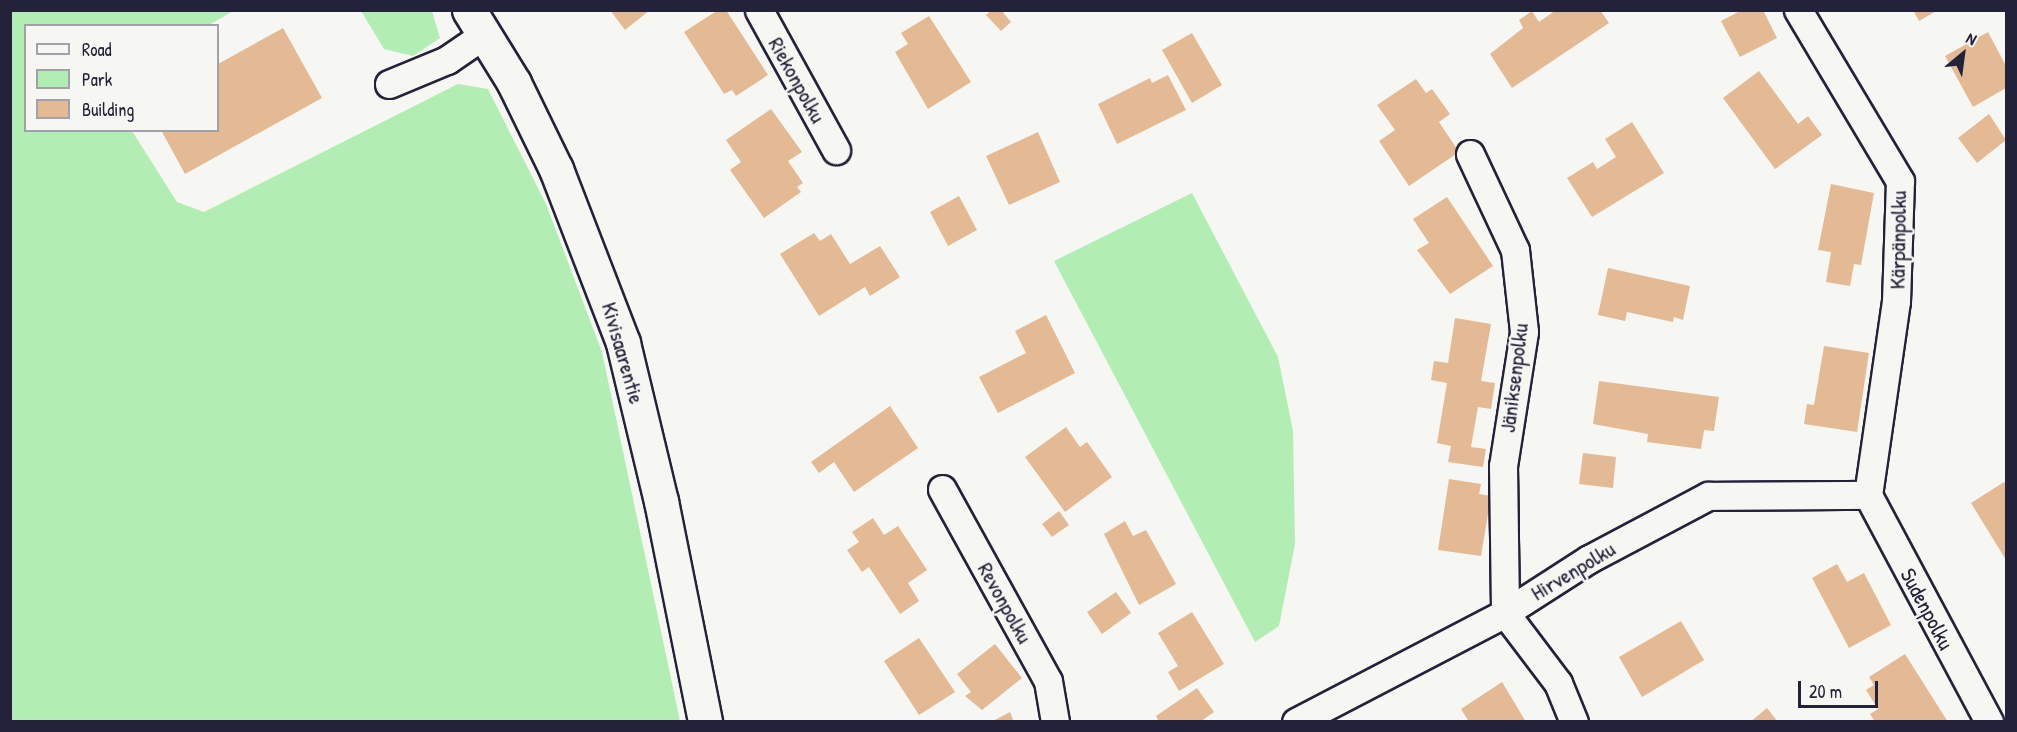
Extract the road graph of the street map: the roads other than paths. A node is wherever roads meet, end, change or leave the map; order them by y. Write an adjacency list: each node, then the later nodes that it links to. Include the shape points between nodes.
1 (759, 10): 5 (street, Riekonpolku)
2 (1798, 10): 8 (street, Kärpänpolku, via 1900,181 1896,301)
3 (477, 22): 4 (street, via 447,60); 10 (street, Kivisaarentie, via 514,83 556,169 623,343 661,501)
4 (389, 84)
5 (836, 150)
6 (1470, 154): 9 (street, Jäniksenpolku, via 1515,250 1524,332 1503,466)
7 (942, 489): 11 (street, Revonpolku, via 1048,681)
8 (1868, 495): 9 (street, Hirvenpolku, via 1708,496 1589,559); 14 (street, Sudenpolku)
9 (1505, 613): 12 (street, Hirvenpolku); 13 (street, via 1558,683)
10 (705, 722)
11 (1055, 722)
12 (1296, 722)
13 (1574, 722)
14 (1989, 722)

